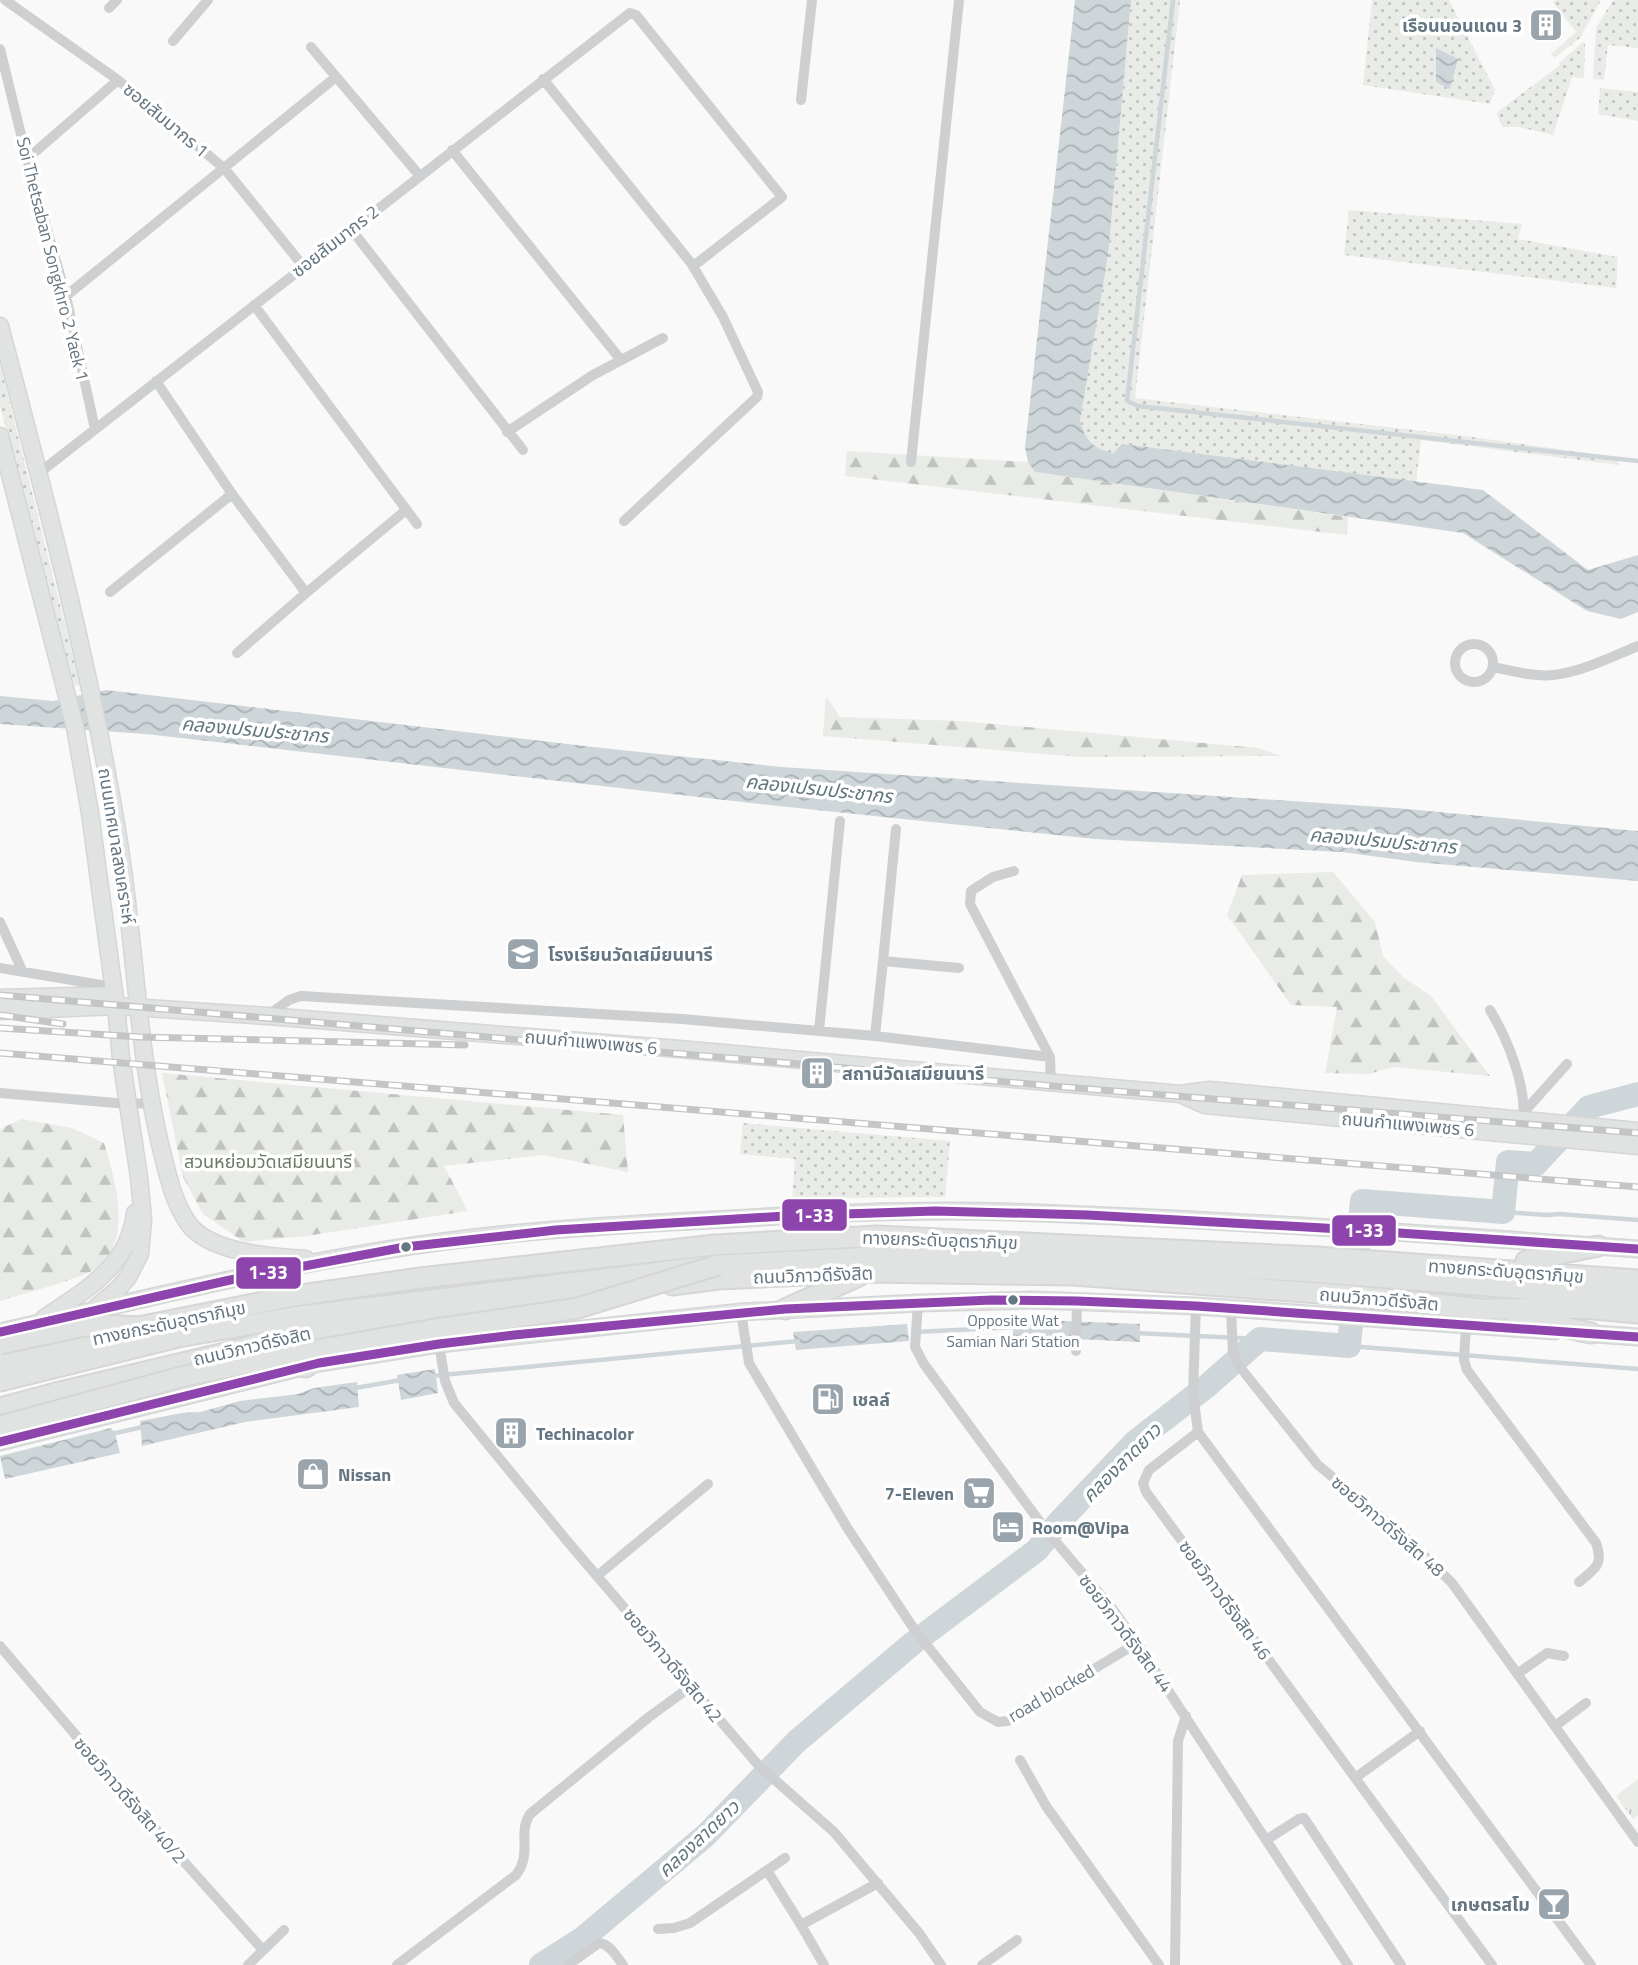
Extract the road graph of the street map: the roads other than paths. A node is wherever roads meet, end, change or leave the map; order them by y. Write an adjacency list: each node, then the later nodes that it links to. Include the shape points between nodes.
1 (5, 0): 10 (street, ซอยสัมมากร 1)
2 (208, 0): 5 (street)
3 (812, 0): 11 (street)
4 (959, 0): 29 (street)
5 (173, 41)
6 (312, 47): 8 (street)
7 (0, 49): 13 (street, Soi Thetsaban Songkhro 2 Yaek 1)
8 (336, 77): 14 (street); 15 (street)
9 (543, 79): 12 (street, ซอยสัมมากร 2); 17 (street); 17 (street, ซอยสัมมากร 2, via 626,14 634,13 782,197 696,264)
10 (118, 80): 13 (street); 14 (street, ซอยสัมมากร 1)
11 (801, 100)
12 (452, 150): 15 (street, ซอยสัมมากร 2); 23 (street)
13 (27, 159): 19 (street, Soi Thetsaban Songkhro 2 Yaek 1)
14 (225, 169): 18 (street, ซอยสัมมากร 1); 19 (street)
15 (419, 175): 16 (street, ซอยสัมมากร 2)
16 (351, 229): 18 (street, ซอยสัมมากร 2); 26 (street)
17 (691, 263): 33 (street, via 723,317 757,397)
18 (303, 266): 20 (street, ซอยสัมมากร 2)
19 (66, 296): 25 (street, Soi Thetsaban Songkhro 2 Yaek 1)
20 (254, 305): 24 (street, ซอยสัมมากร 2); 32 (street)
21 (0, 326): 30 (street, ถนนเทศบาลสงเคราะห์)
22 (663, 338): 23 (street)
23 (621, 360): 26 (street)
24 (156, 381): 25 (street, ซอยสัมมากร 2); 31 (street)
25 (95, 429): 30 (street, ซอยสัมมากร 2)
26 (507, 432): 28 (street)
27 (0, 436): 48 (street, ถนนเทศบาลสงเคราะห์, via 75,727)
28 (523, 450)
29 (911, 462)
30 (39, 473): 50 (street, ถนนเทศบาลสงเคราะห์, via 113,806)
31 (232, 494): 35 (street); 36 (street)
32 (405, 511): 34 (street); 36 (street)
33 (624, 521)
34 (417, 524)
35 (110, 592)
36 (306, 593): 38 (street)
37 (1638, 646): 39 (street, via 1552,676)
38 (237, 653)
39 (1493, 667)
40 (840, 821): 54 (street)
41 (896, 829): 44 (street)
42 (1014, 871): 56 (street, via 979,884 971,891 971,904)
43 (0, 922): 47 (street)
44 (883, 961): 46 (street); 55 (street)
45 (0, 968): 47 (street)
46 (959, 968)
47 (22, 971): 48 (street)
48 (114, 996): 49 (street, ถนนกำแพงเพชร 6); 50 (street, ถนนกำแพงเพชร 6); 52 (street, ถนนกำแพงเพชร 6); 62 (street, ถนนเทศบาลสงเคราะห์)
49 (0, 998)
50 (138, 1007): 53 (street, ถนนกำแพงเพชร 6); 61 (street, ถนนเทศบาลสงเคราะห์)
51 (1490, 1010): 63 (street, via 1508,1044)
52 (0, 1011)
53 (267, 1016): 54 (street, via 302,996); 58 (street, ถนนกำแพงเพชร 6)
54 (819, 1031): 55 (street)
55 (875, 1036): 56 (street)
56 (1050, 1057): 58 (street)
57 (1567, 1064): 63 (street)
58 (1051, 1084): 60 (street, ถนนกำแพงเพชร 6)
59 (0, 1093): 62 (street)
60 (1180, 1094): 63 (street, ถนนกำแพงเพชร 6, via 1210,1090); 64 (street, ถนนกำแพงเพชร 6, via 1205,1105)
61 (150, 1103): 62 (street); 73 (street, ถนนเทศบาลสงเคราะห์, via 170,1183 190,1226 203,1238 269,1256)
62 (128, 1104): 68 (street, ถนนเทศบาลสงเคราะห์)
63 (1524, 1116): 64 (street, ถนนกำแพงเพชร 6)
64 (1551, 1130): 66 (street, ถนนกำแพงเพชร 6)
65 (1638, 1131): 66 (street, ถนนกำแพงเพชร 6)
66 (1593, 1134): 67 (street, ถนนกำแพงเพชร 6)
67 (1638, 1146)
68 (139, 1177): 86 (street, ถนนเทศบาลสงเคราะห์, via 144,1219 141,1254 119,1288); 89 (street, via 134,1222 124,1252 92,1286)
69 (1350, 1238): 70 (highway); 73 (street, via 1007,1212 818,1215 529,1232); 99 (highway, via 873,1230 712,1240 290,1289 61,1339)
70 (1371, 1240): 71 (street); 74 (highway)
71 (1598, 1246): 72 (street); 74 (highway)
72 (1638, 1249)
73 (326, 1260): 86 (street)
74 (1526, 1261): 76 (highway)
75 (718, 1265): 79 (highway, ทางยกระดับอุตราภิมุข, via 875,1257 1074,1259); 102 (highway, ทางยกระดับอุตราภิมุข, bridge, via 300,1316 178,1337); 104 (highway, bridge, via 578,1308 429,1330 184,1376)
76 (1638, 1269)
77 (869, 1272): 83 (highway); 85 (highway, ถนนวิภาวดีรังสิต, via 1074,1275); 98 (highway, ถนนวิภาวดีรังสิต, via 719,1279 425,1315 301,1332)
78 (1638, 1280): 91 (highway, ทางยกระดับอุตราภิมุข, via 1318,1257 877,1236 715,1245 420,1278 294,1296)
79 (1638, 1297)
80 (918, 1303): 82 (street, ถนนวิภาวดีรังสิต, via 992,1300); 83 (street, ถนนวิภาวดีรังสิต); 110 (street, ซอยวิภาวดีรังสิต 44, via 915,1343 924,1364 1045,1529)
81 (1196, 1306): 82 (street, ถนนวิภาวดีรังสิต); 84 (street, ถนนวิภาวดีรังสิต); 105 (street, via 1193,1405)
82 (1077, 1307): 97 (street)
83 (785, 1309): 87 (street, ถนนวิภาวดีรังสิต)
84 (1231, 1309): 90 (street, ถนนวิภาวดีรังสิต); 113 (street, ซอยวิภาวดีรังสิต 48, via 1233,1353 1239,1366 1318,1465 1442,1572)
85 (1483, 1309): 88 (highway, ถนนวิภาวดีรังสิต, via 1582,1308); 93 (highway)
86 (91, 1311): 89 (street)
87 (741, 1312): 96 (street, ถนนวิภาวดีรังสิต); 110 (street, road blocked, via 746,1354 754,1371 833,1506 914,1629 980,1712 1009,1721)
88 (1638, 1313)
89 (36, 1324): 92 (street)
90 (1466, 1325): 93 (street, ถนนวิภาวดีรังสิต); 109 (street, via 1467,1370 1596,1543 1599,1562)
91 (138, 1327): 95 (highway, bridge, via 85,1326); 100 (highway, ทางยกระดับอุตราภิมุข)
92 (0, 1332)
93 (1591, 1333): 94 (street, ถนนวิภาวดีรังสิต)
94 (1638, 1337)
95 (0, 1343)
96 (439, 1344): 101 (street, ถนนวิภาวดีรังสิต); 108 (street, ซอยวิภาวดีรังสิต 42, via 454,1403)
97 (1076, 1349)
98 (229, 1352): 101 (highway); 103 (highway, ถนนวิภาวดีรังสิต)
99 (0, 1357)
100 (0, 1363)
101 (306, 1367): 106 (street, ถนนวิภาวดีรังสิต)
102 (0, 1381)
103 (0, 1408)
104 (0, 1426)
105 (1198, 1432): 118 (street); 120 (street, ซอยวิภาวดีรังสิต 46, via 1144,1476 1146,1492)
106 (0, 1442)
107 (708, 1484): 108 (street)
108 (597, 1576): 114 (street, ซอยวิภาวดีรังสิต 42)
109 (1579, 1582)
110 (1137, 1643): 116 (street, ซอยวิภาวดีรังสิต 44)
111 (0, 1646): 130 (street, ซอยวิภาวดีรังสิต 40/2)
112 (1564, 1656): 113 (street, via 1547,1653)
113 (1517, 1674): 117 (street, ซอยวิภาวดีรังสิต 48)
114 (690, 1686): 125 (street, ซอยวิภาวดีรังสิต 42, via 759,1766 834,1832); 132 (street, via 530,1814 525,1858 516,1875)
115 (1586, 1703): 117 (street)
116 (1186, 1716): 121 (street, ซอยวิภาวดีรังสิต 44); 139 (street, via 1178,1741)
117 (1555, 1726): 122 (street, ซอยวิภาวดีรังสิต 48)
118 (1420, 1731): 120 (street); 143 (street)
119 (1020, 1760): 138 (street, via 1046,1806)
120 (1354, 1778): 142 (street, ซอยวิภาวดีรังสิต 46)
121 (1266, 1840): 140 (street, ซอยวิภาวดีรังสิต 44); 141 (street, via 1304,1818)
122 (1638, 1842)
123 (785, 1858): 124 (street)
124 (768, 1872): 126 (street); 127 (street, via 690,1923)
125 (878, 1883): 126 (street); 136 (street, ซอยวิภาวดีรังสิต 42)
126 (801, 1925): 135 (street)
127 (658, 1929)
128 (284, 1930): 130 (street)
129 (1017, 1940): 137 (street)
130 (263, 1950): 131 (street)
131 (248, 1965)
132 (397, 1965)
133 (568, 1965): 134 (street, via 599,1943 611,1949)
134 (623, 1965)
135 (824, 1965)
136 (942, 1965)
137 (982, 1965)
138 (1159, 1965)
139 (1175, 1965)
140 (1348, 1965)
141 (1401, 1965)
142 (1492, 1965)
143 (1591, 1965)

